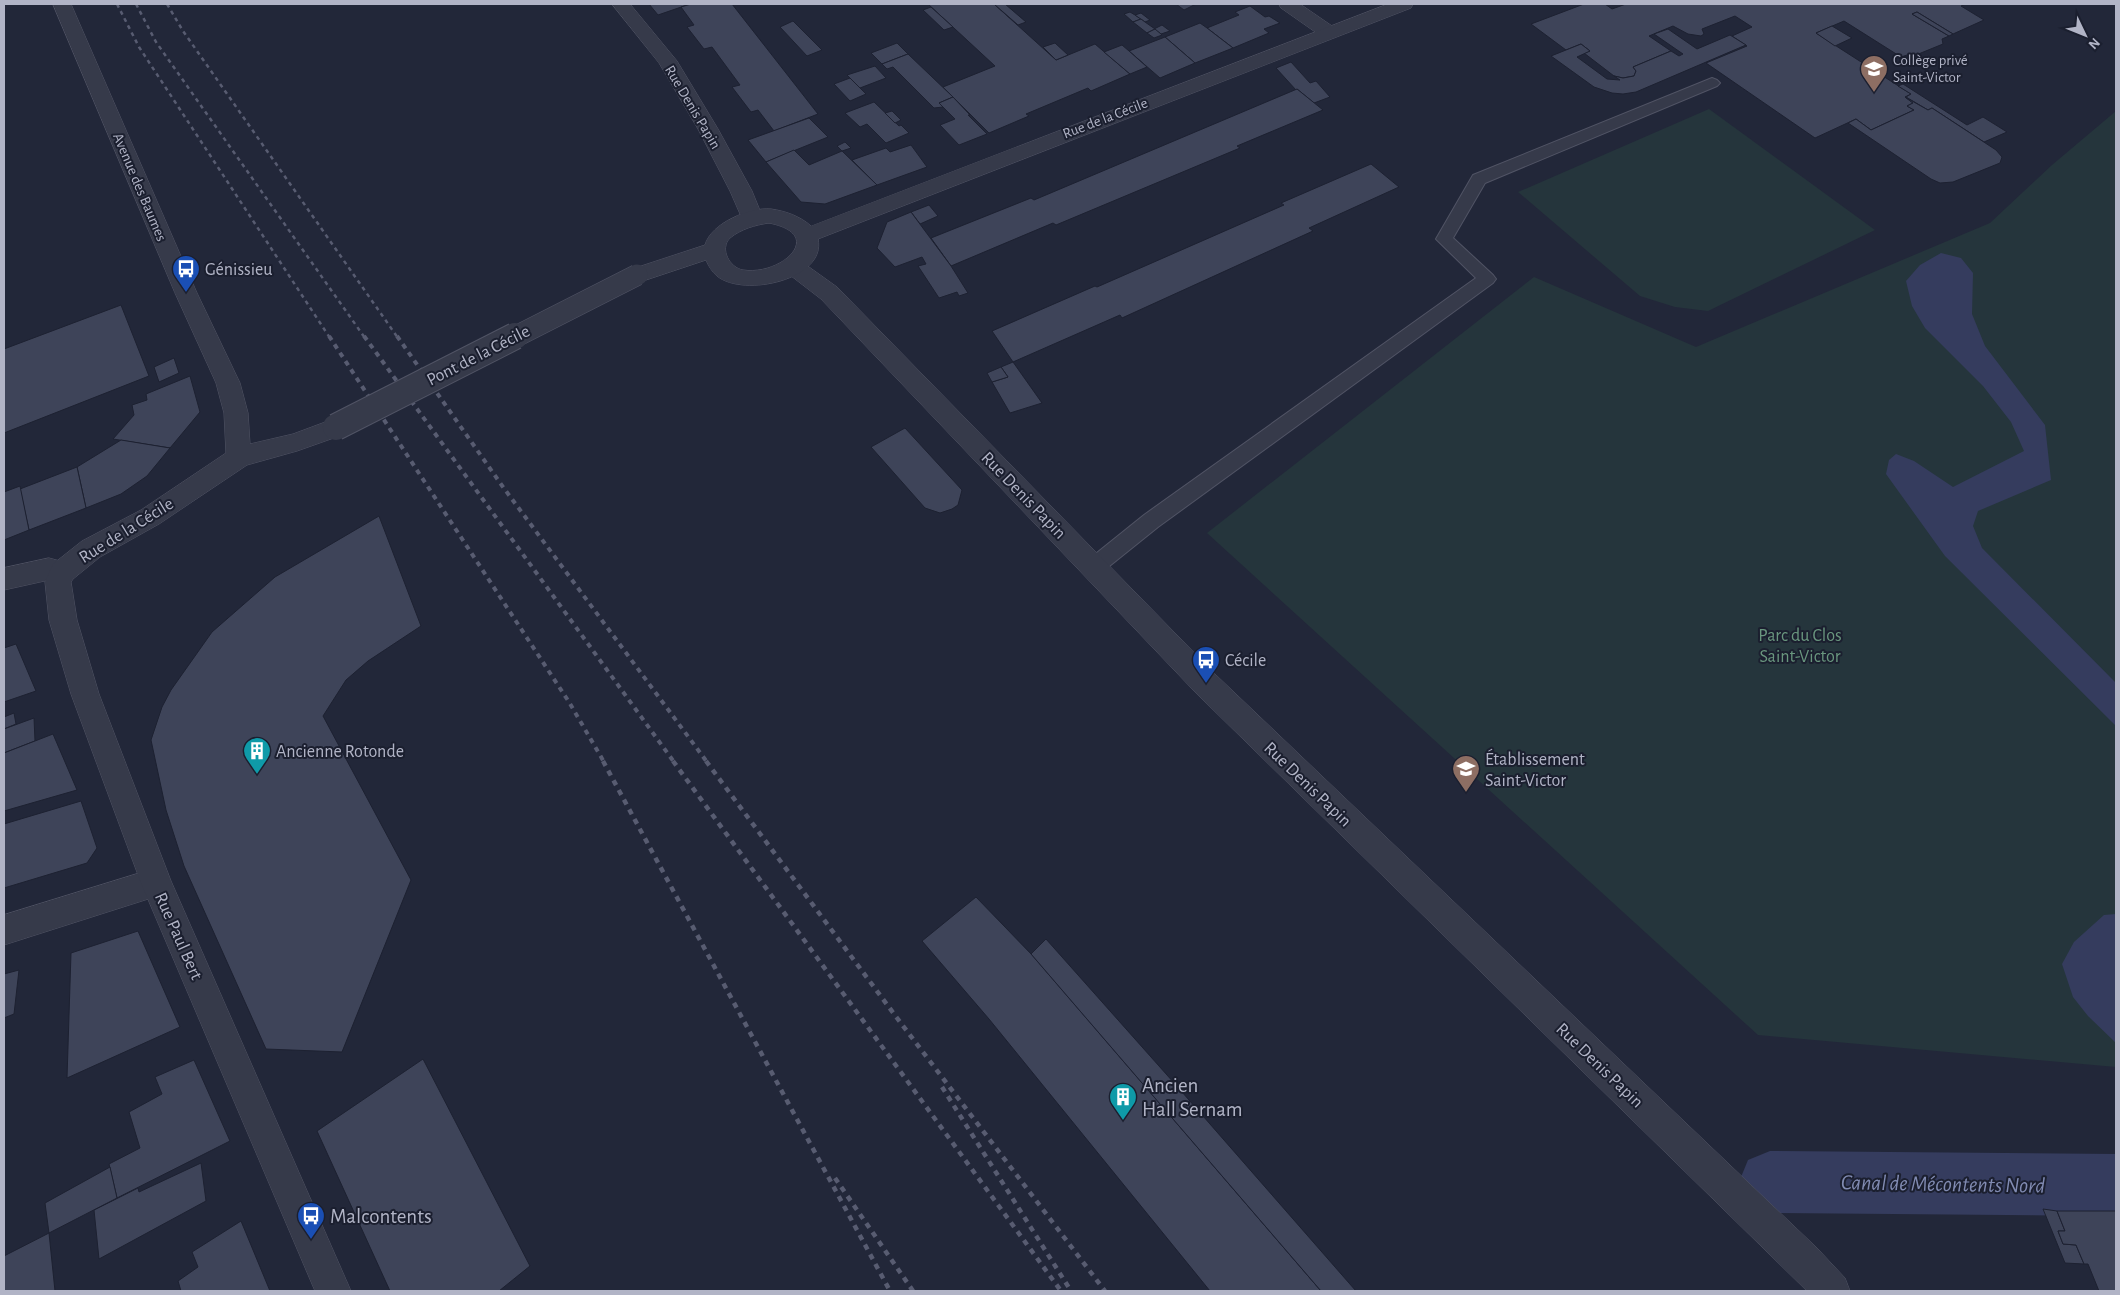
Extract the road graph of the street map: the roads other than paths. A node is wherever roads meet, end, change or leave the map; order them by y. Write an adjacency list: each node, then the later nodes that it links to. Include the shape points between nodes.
1 (62, 4): 11 (street, Avenue des Baumes, via 174,266 228,383 236,413)
2 (622, 4): 7 (street, Rue Denis Papin, via 666,61 708,129)
3 (1288, 4): 5 (street)
4 (1404, 4): 5 (street, Rue de la Cécile)
5 (1328, 32): 8 (street, Rue de la Cécile)
6 (1712, 83): 12 (lane, via 1479,179 1444,239 1487,279 1151,521)
7 (752, 218): 8 (street, via 786,218 799,225); 9 (street, via 727,230)
8 (806, 235): 10 (street, via 808,246 804,257)
9 (715, 249): 10 (street, via 717,262 726,272 742,277 760,279); 11 (street, Pont de la Cécile, bridge, via 637,275 336,426 297,442)
10 (794, 267): 12 (street, Rue Denis Papin, via 829,293)
11 (239, 456): 13 (street, Rue de la Cécile, via 150,517 91,549)
12 (1095, 566): 18 (street, Rue Denis Papin, via 1206,684)
13 (62, 572): 14 (street, Rue de la Cécile, via 49,569); 15 (street, Rue Paul Bert, via 58,582 63,620 85,694)
14 (4, 579)
15 (156, 883): 16 (street); 17 (street, Rue Paul Bert)
16 (4, 930)
17 (333, 1291)
18 (1832, 1291)

